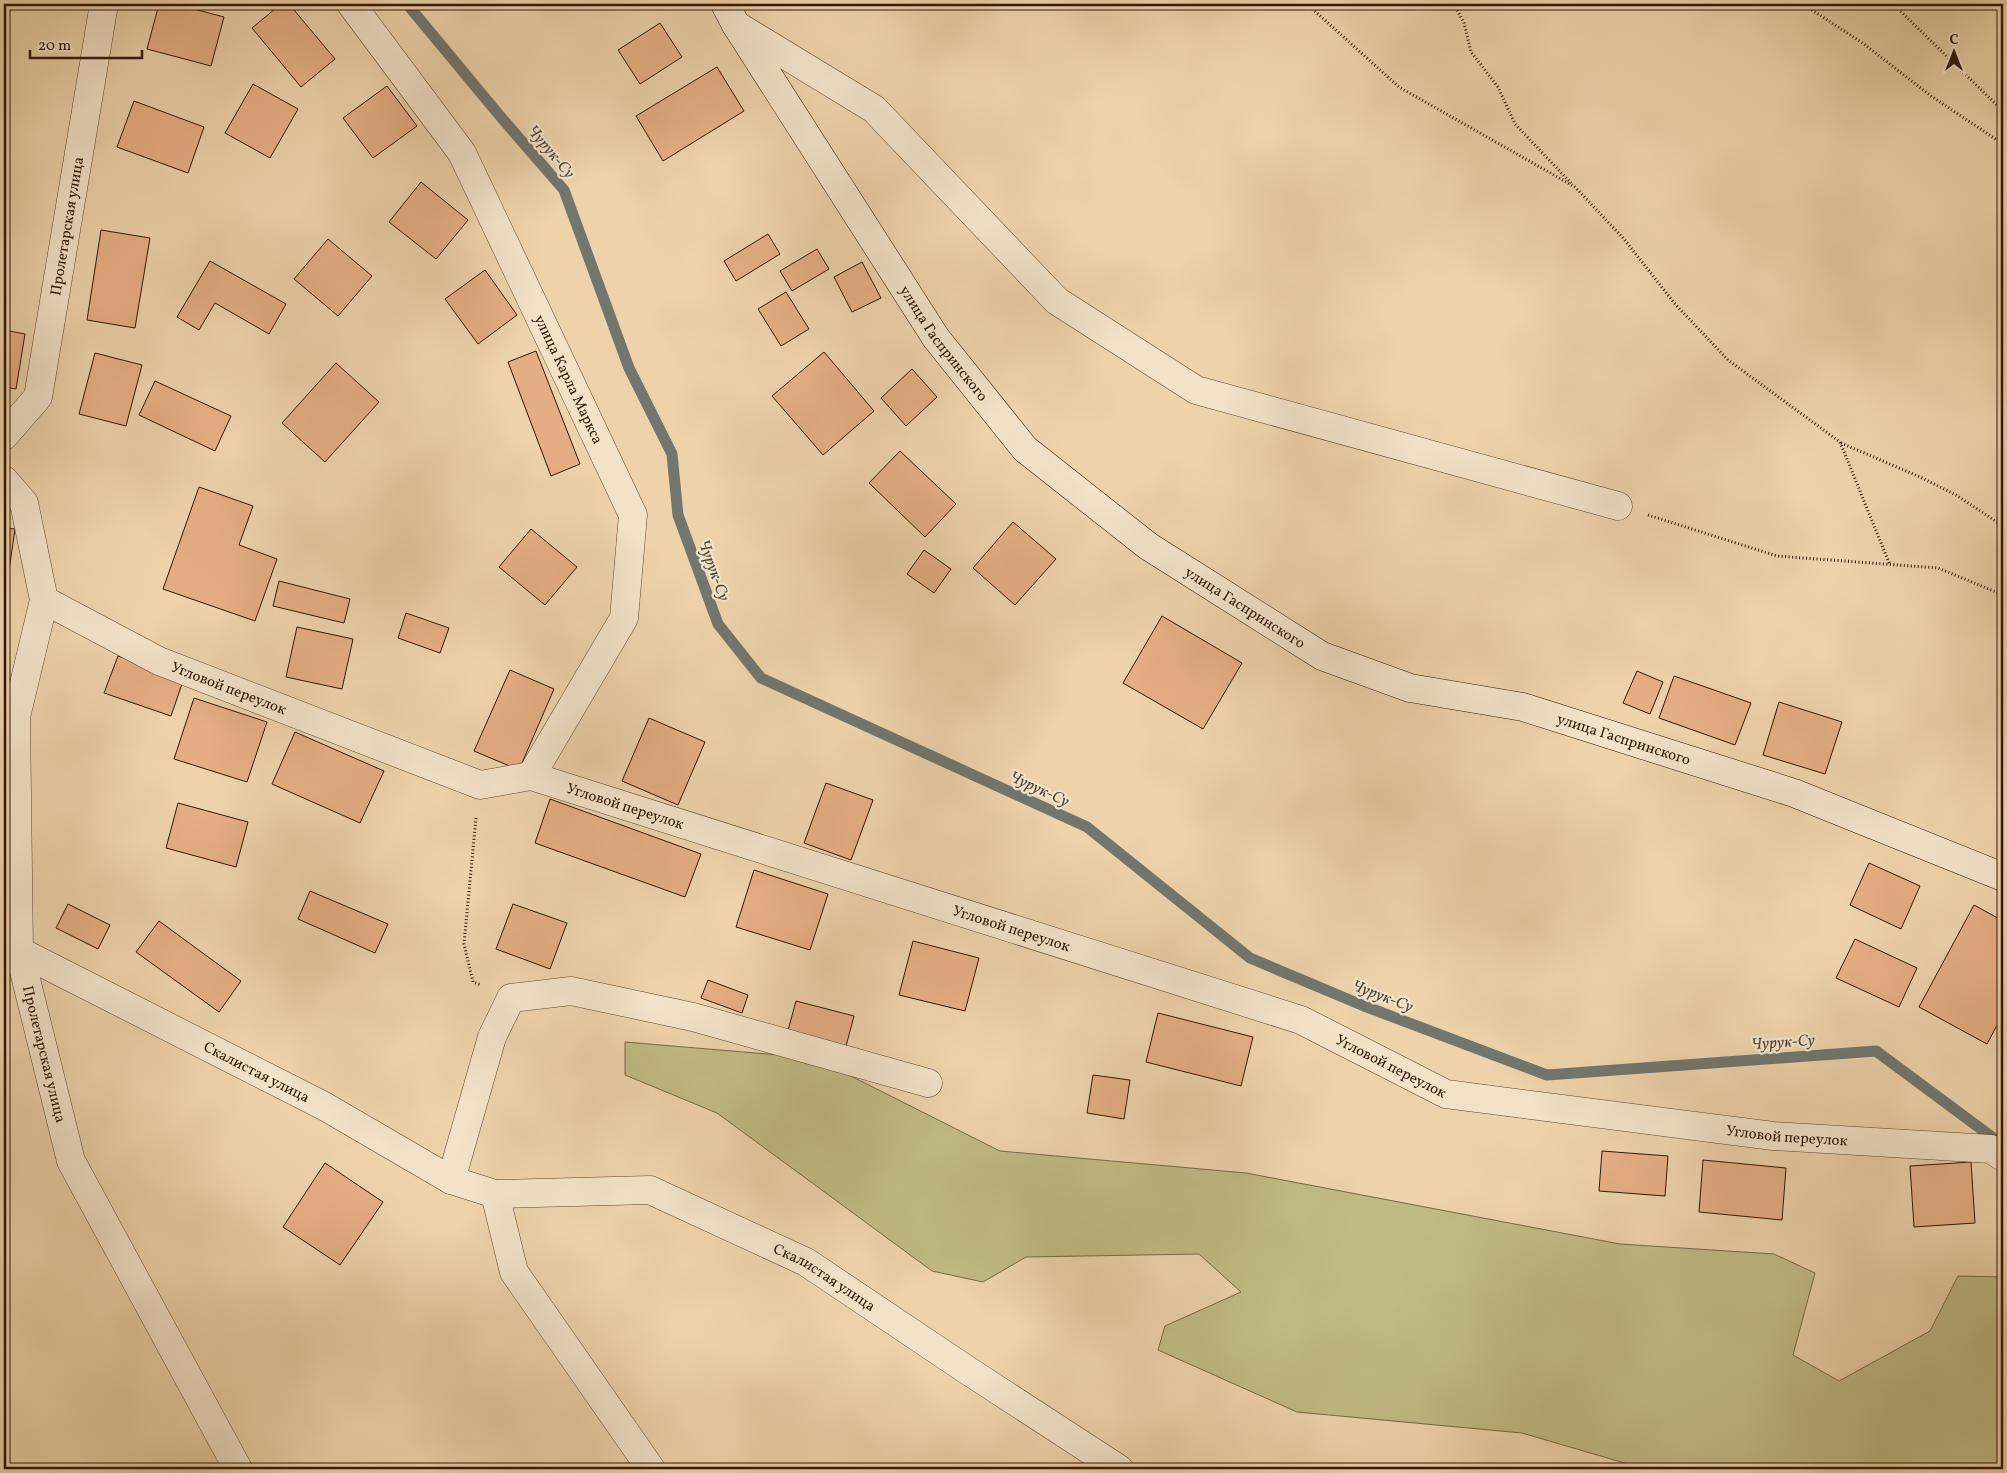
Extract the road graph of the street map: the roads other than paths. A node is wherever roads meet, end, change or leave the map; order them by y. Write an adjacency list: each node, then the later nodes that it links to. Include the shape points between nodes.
1 (104, 4): 4 (street, Пролетарская улица, via 38,397)
2 (351, 4): 9 (street, улица Карла Маркса, via 462,153 633,515 624,618)
3 (731, 14): 6 (street, via 874,109 1057,301 1196,390); 10 (street, улица Гаспринского, via 936,338 1025,449 1148,546 1322,656 1410,688 1524,707 1794,792)
4 (4, 436)
5 (4, 480): 7 (street, via 24,503)
6 (1618, 506)
7 (44, 600): 8 (street, Пролетарская улица); 9 (street, Угловой переулок, via 159,661 480,785)
8 (10, 719): 11 (street, Пролетарская улица)
9 (532, 776): 13 (street, Угловой переулок, via 1301,1020 1446,1094 1773,1136 1992,1149)
10 (2003, 877)
11 (12, 949): 14 (street, Скалистая улица, via 324,1106); 16 (street, Пролетарская улица, via 71,1161)
12 (928, 1083): 14 (street, via 693,1017 571,991 511,998 492,1037)
13 (2003, 1157)
14 (451, 1180): 15 (street, Скалистая улица)
15 (495, 1194): 17 (street, via 514,1272); 18 (street, Скалистая улица, via 650,1190 806,1262)
16 (238, 1469)
17 (651, 1469)
18 (1119, 1469)

